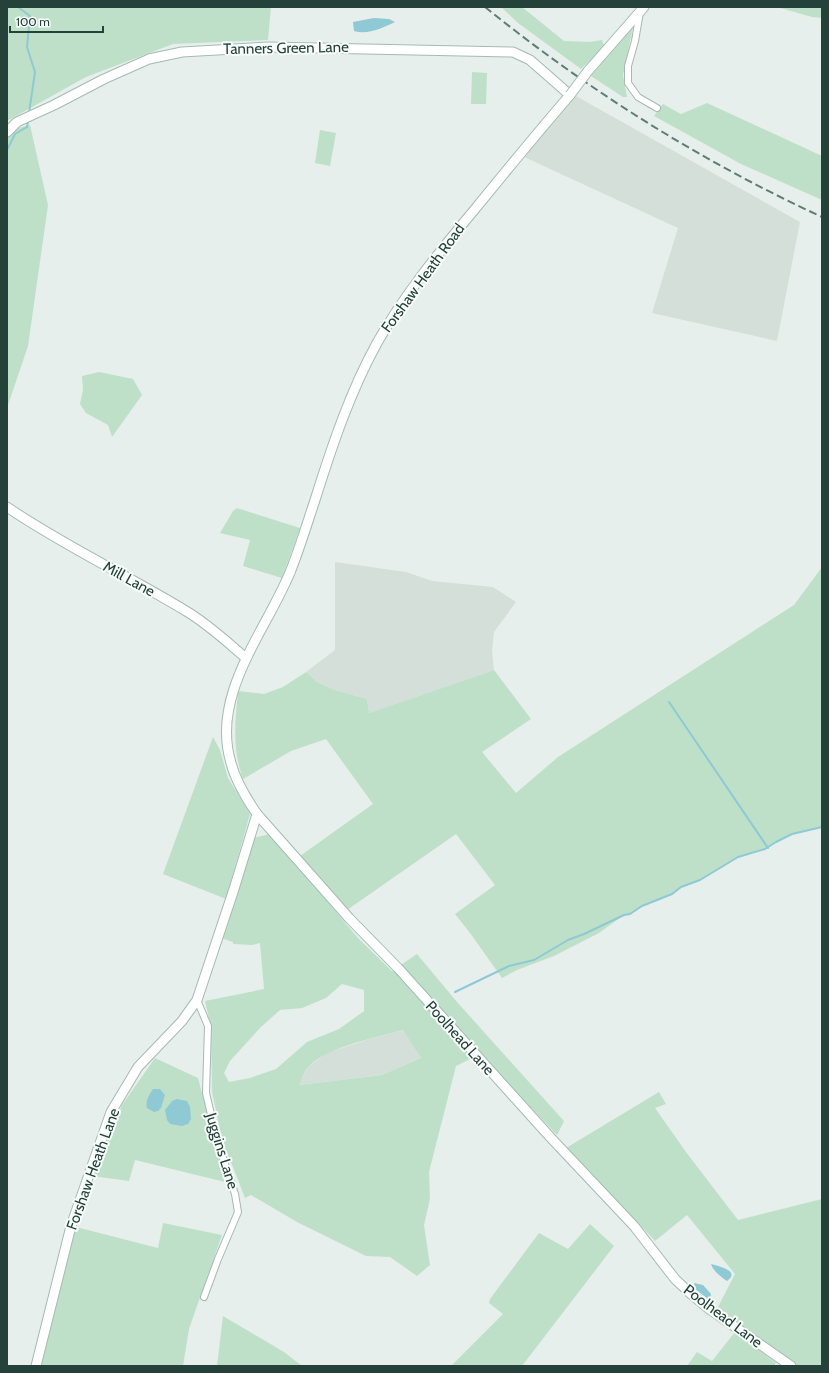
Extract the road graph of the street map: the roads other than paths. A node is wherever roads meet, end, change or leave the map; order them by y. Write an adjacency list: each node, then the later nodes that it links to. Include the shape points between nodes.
1 (642, 9): 2 (street, Forshaw Heath Road, bridge); 3 (street, via 628,66 628,83 638,97)
2 (570, 94): 4 (street, Tanners Green Lane, via 530,60 513,52 235,48 182,52 149,59 104,78 17,122); 6 (street, Forshaw Heath Road, via 435,259 402,303 377,343 347,407 288,579)
3 (657, 108)
4 (7, 132)
5 (7, 507): 6 (street, Mill Lane, via 44,532 187,612)
6 (246, 658): 7 (street, Poolhead Lane, via 230,702 226,737 230,762 238,782)
7 (257, 814): 8 (street, Forshaw Heath Lane); 11 (street, Poolhead Lane, via 349,918 398,968 634,1226 675,1279 708,1308)
8 (197, 1000): 9 (street, Juggins Lane, via 208,1026 206,1093 238,1212); 10 (street, Forshaw Heath Lane, via 182,1021 138,1068 111,1112 71,1226)
9 (204, 1297)
10 (36, 1366)
11 (791, 1366)

